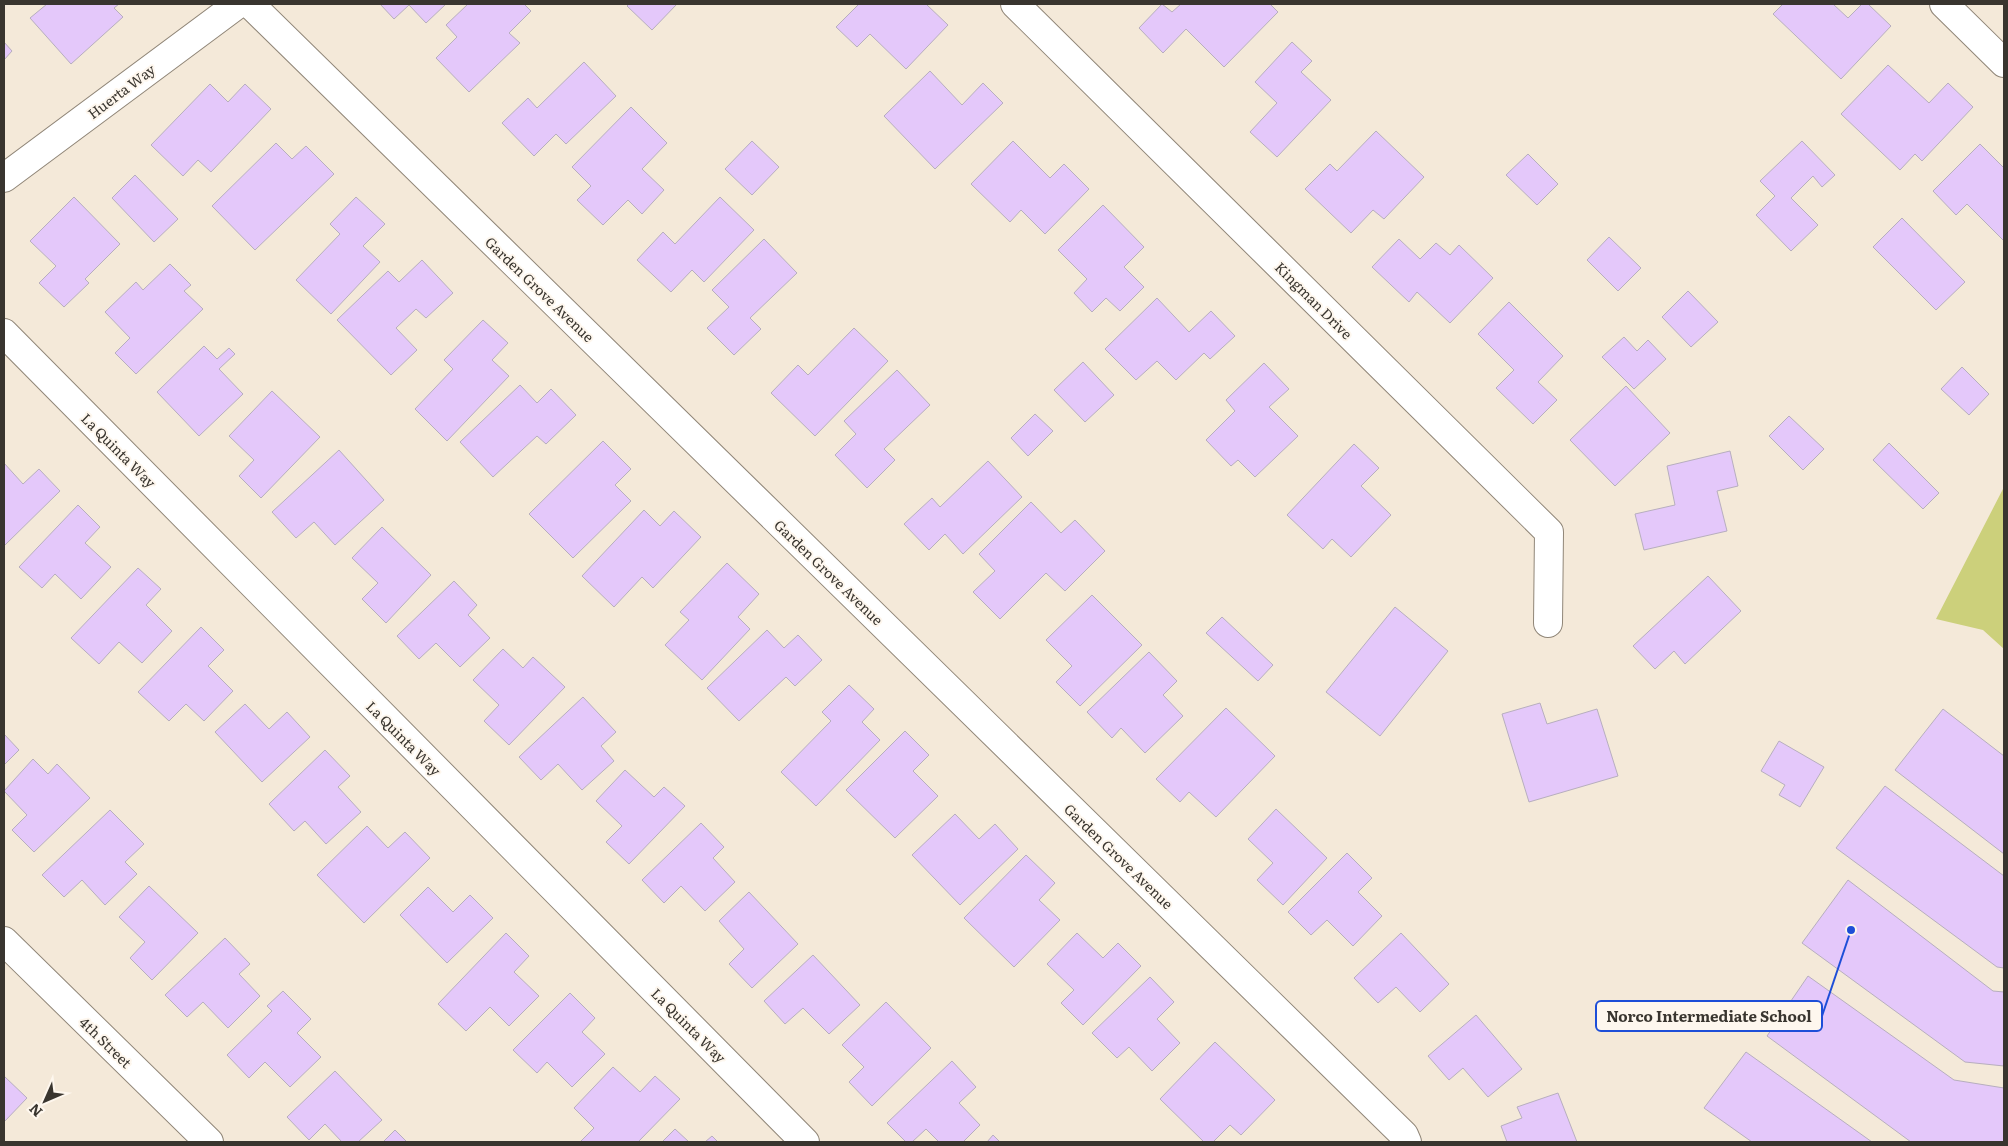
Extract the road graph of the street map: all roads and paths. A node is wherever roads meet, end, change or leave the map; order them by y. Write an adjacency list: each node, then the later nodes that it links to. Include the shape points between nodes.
1 (238, 4): 6 (street, Huerta Way)
2 (250, 4): 12 (street, Garden Grove Avenue, via 1404,1135)
3 (1015, 4): 8 (street, Kingman Drive, via 1549,532)
4 (1944, 4): 5 (street)
5 (2004, 63)
6 (4, 178)
7 (4, 333): 11 (street, La Quinta Way)
8 (1548, 623)
9 (4, 942): 10 (street, 4th Street)
10 (209, 1142)
11 (805, 1142)
12 (1407, 1142)

